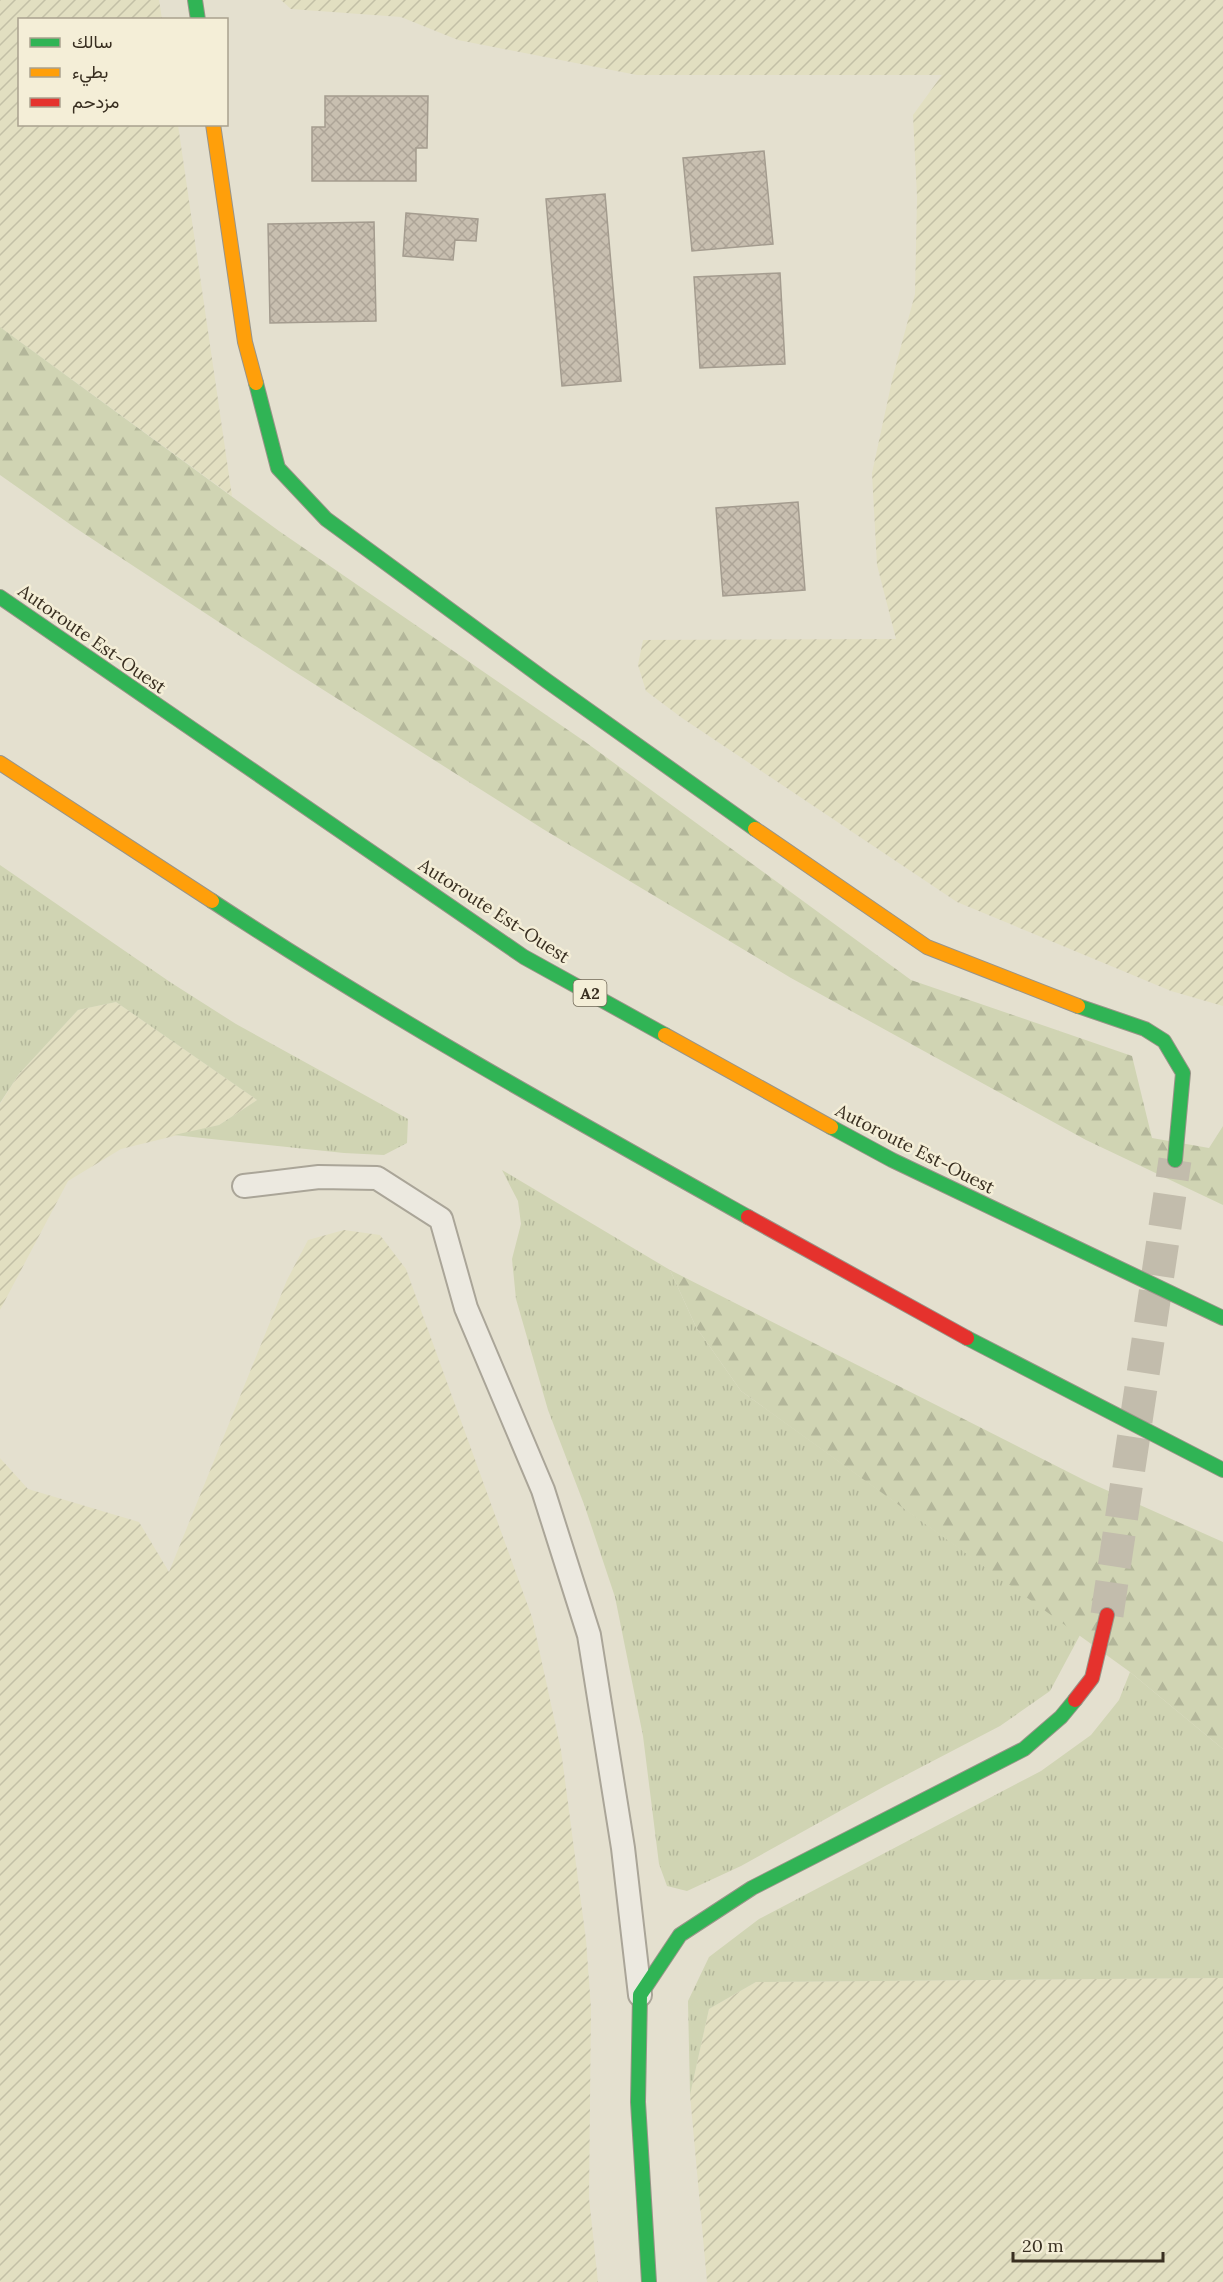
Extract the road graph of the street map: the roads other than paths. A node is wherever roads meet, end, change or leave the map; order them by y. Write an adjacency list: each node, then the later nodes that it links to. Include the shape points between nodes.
1 (195, 0): 2 (main road)
2 (198, 18)
3 (213, 126): 6 (main road, via 245,342 278,468 326,519 777,846 927,947 1145,1029 1164,1041 1182,1074)
4 (0, 597): 8 (main road, Autoroute Est-Ouest / A2, via 524,957 892,1160)
5 (0, 763): 9 (main road, via 311,966 607,1138 920,1314)
6 (1175, 1160)
7 (244, 1186): 11 (lane, via 320,1177 377,1178 441,1219 466,1308 543,1490 589,1635 623,1848)
8 (1223, 1318)
9 (1223, 1470)
10 (1107, 1615): 11 (main road, via 1092,1678 1061,1717 1024,1749 752,1888 680,1935)
11 (640, 1995): 12 (main road, via 638,2102)
12 (650, 2282)

